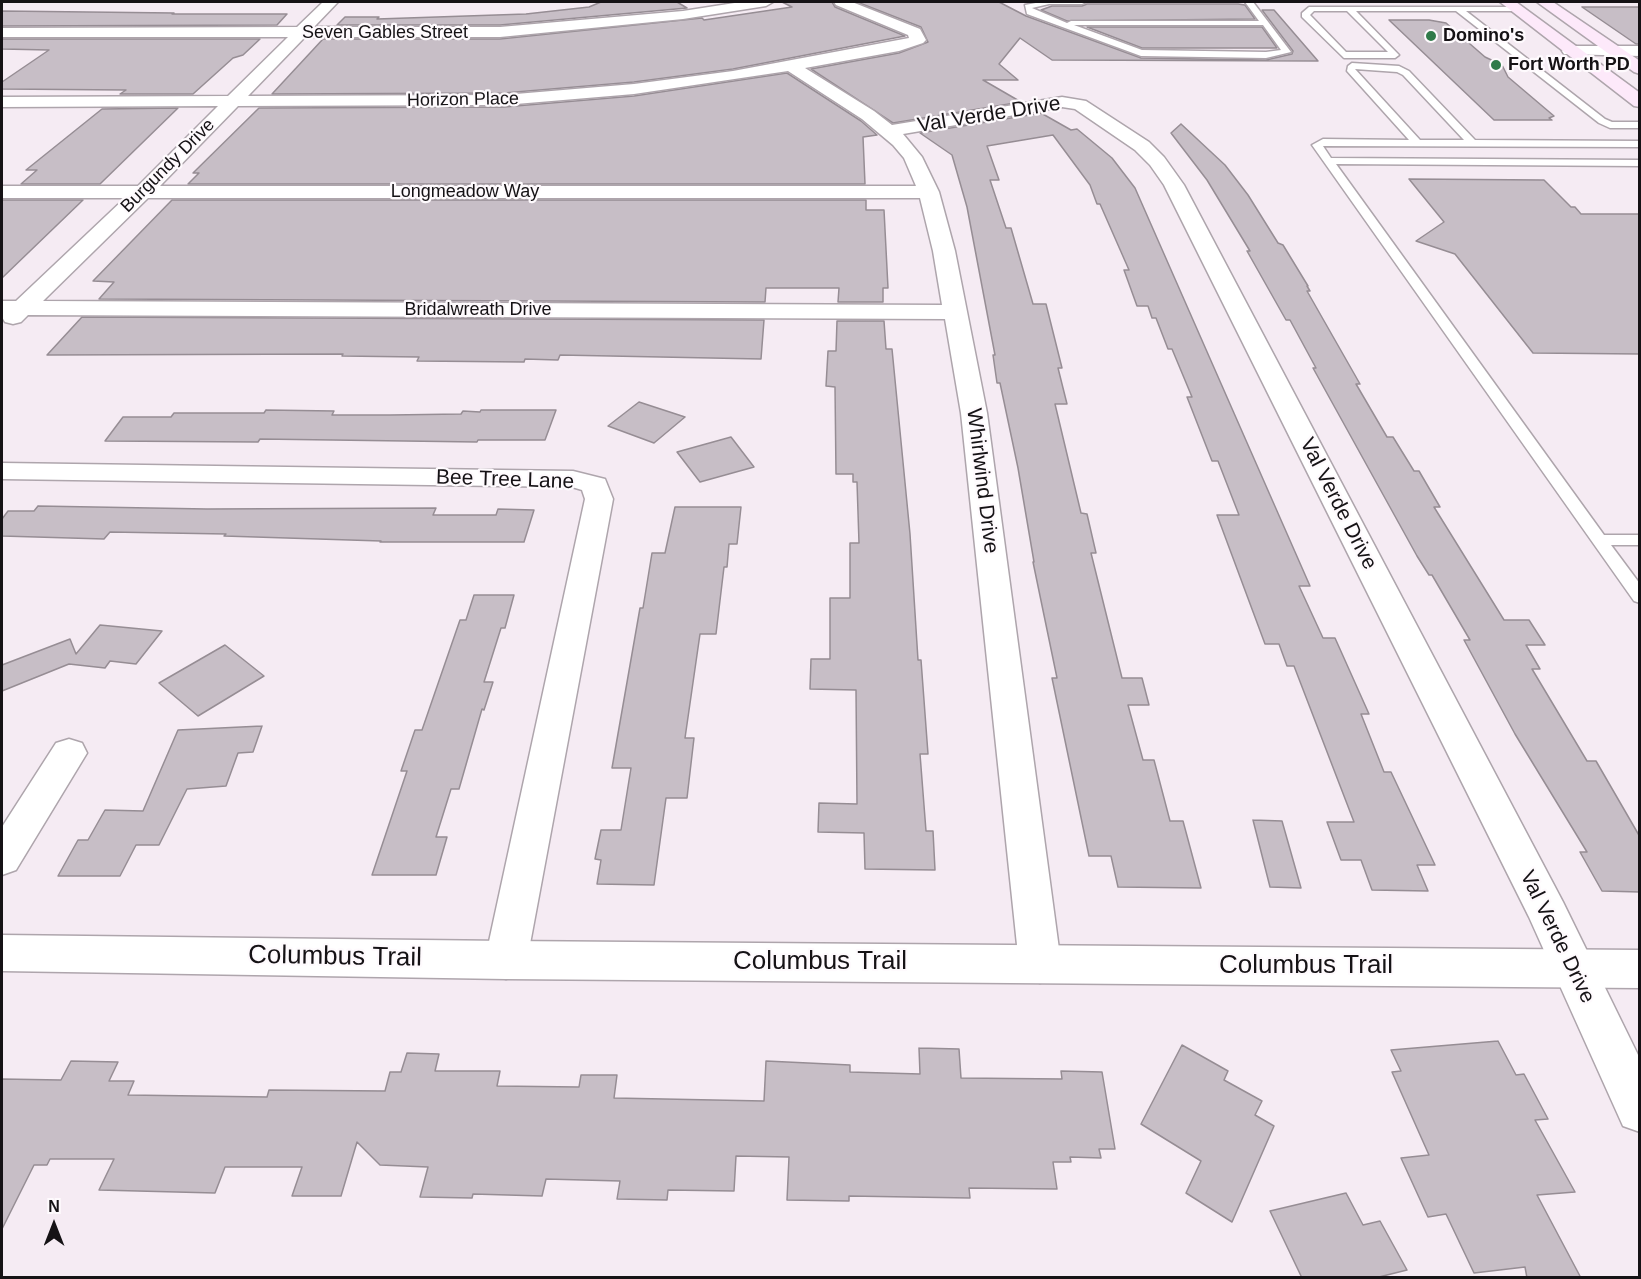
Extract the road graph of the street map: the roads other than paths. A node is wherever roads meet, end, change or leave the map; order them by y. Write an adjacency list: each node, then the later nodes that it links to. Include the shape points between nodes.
1 (331, 2): 16 (street, Burgundy Drive)
2 (766, 2): 16 (street, Seven Gables Street, via 683,15 500,32)
3 (841, 2): 24 (street, Horizon Place, via 915,32 918,38 913,43)
4 (1082, 2): 11 (lane, via 1049,2 1028,7 1030,12)
5 (1250, 2): 12 (lane)
6 (1420, 2): 10 (lane)
7 (1545, 2): 22 (main road)
8 (1512, 5): 10 (lane); 21 (main road)
9 (1349, 9): 9 (lane, via 1312,9 1305,15 1344,55 1395,55); 10 (lane)
10 (1458, 9): 29 (lane, via 1602,121)
11 (1060, 23): 12 (lane); 14 (lane)
12 (1267, 23): 15 (lane)
13 (2, 32): 16 (street, Seven Gables Street)
14 (1082, 32): 15 (lane); 17 (lane)
15 (1274, 32): 20 (lane)
16 (301, 33): 26 (street, Burgundy Drive)
17 (1110, 42): 18 (lane); 20 (lane, via 1152,54 1266,55 1287,52)
18 (1144, 42)
19 (1270, 42): 20 (lane)
20 (1281, 42)
21 (1570, 51): 22 (street); 28 (main road)
22 (1614, 51): 23 (street); 25 (main road)
23 (1640, 51)
24 (791, 66): 26 (street, Horizon Place, via 634,89 504,100); 30 (street, Whirlwind Drive)
25 (1640, 69)
26 (234, 101): 27 (street, Horizon Place); 37 (street, Burgundy Drive)
27 (2, 102)
28 (1640, 102)
29 (1640, 125)
30 (889, 131): 38 (street, Whirlwind Drive, via 913,157); 51 (street, Val Verde Drive, via 1062,102 1080,105 1142,146 1157,161 1174,185)
31 (1418, 143): 32 (lane); 32 (lane, via 1350,69 1352,66 1399,69); 34 (lane, via 1317,145)
32 (1473, 144): 33 (lane)
33 (1640, 144)
34 (1329, 161): 35 (lane); 43 (lane)
35 (1640, 163)
36 (2, 192): 37 (street, Longmeadow Way)
37 (143, 192): 38 (street, Longmeadow Way); 39 (street, Burgundy Drive)
38 (929, 192): 40 (street, Whirlwind Drive)
39 (12, 308): 40 (street, Bridalwreath Drive); 41 (street, Burgundy Drive)
40 (956, 312): 50 (street, Whirlwind Drive, via 974,413)
41 (2, 328)
42 (2, 471): 49 (street, Bee Tree Lane, via 573,479 596,485 599,499)
43 (1599, 540): 44 (lane); 45 (lane)
44 (1640, 540)
45 (1640, 597)
46 (69, 753): 47 (street)
47 (2, 859)
48 (2, 953): 49 (street, Columbus Trail)
49 (506, 960): 50 (street, Columbus Trail)
50 (1040, 964): 51 (street, Columbus Trail)
51 (1573, 968): 52 (street, Columbus Trail); 53 (street, Val Verde Drive)
52 (1640, 969)
53 (1640, 1110)

